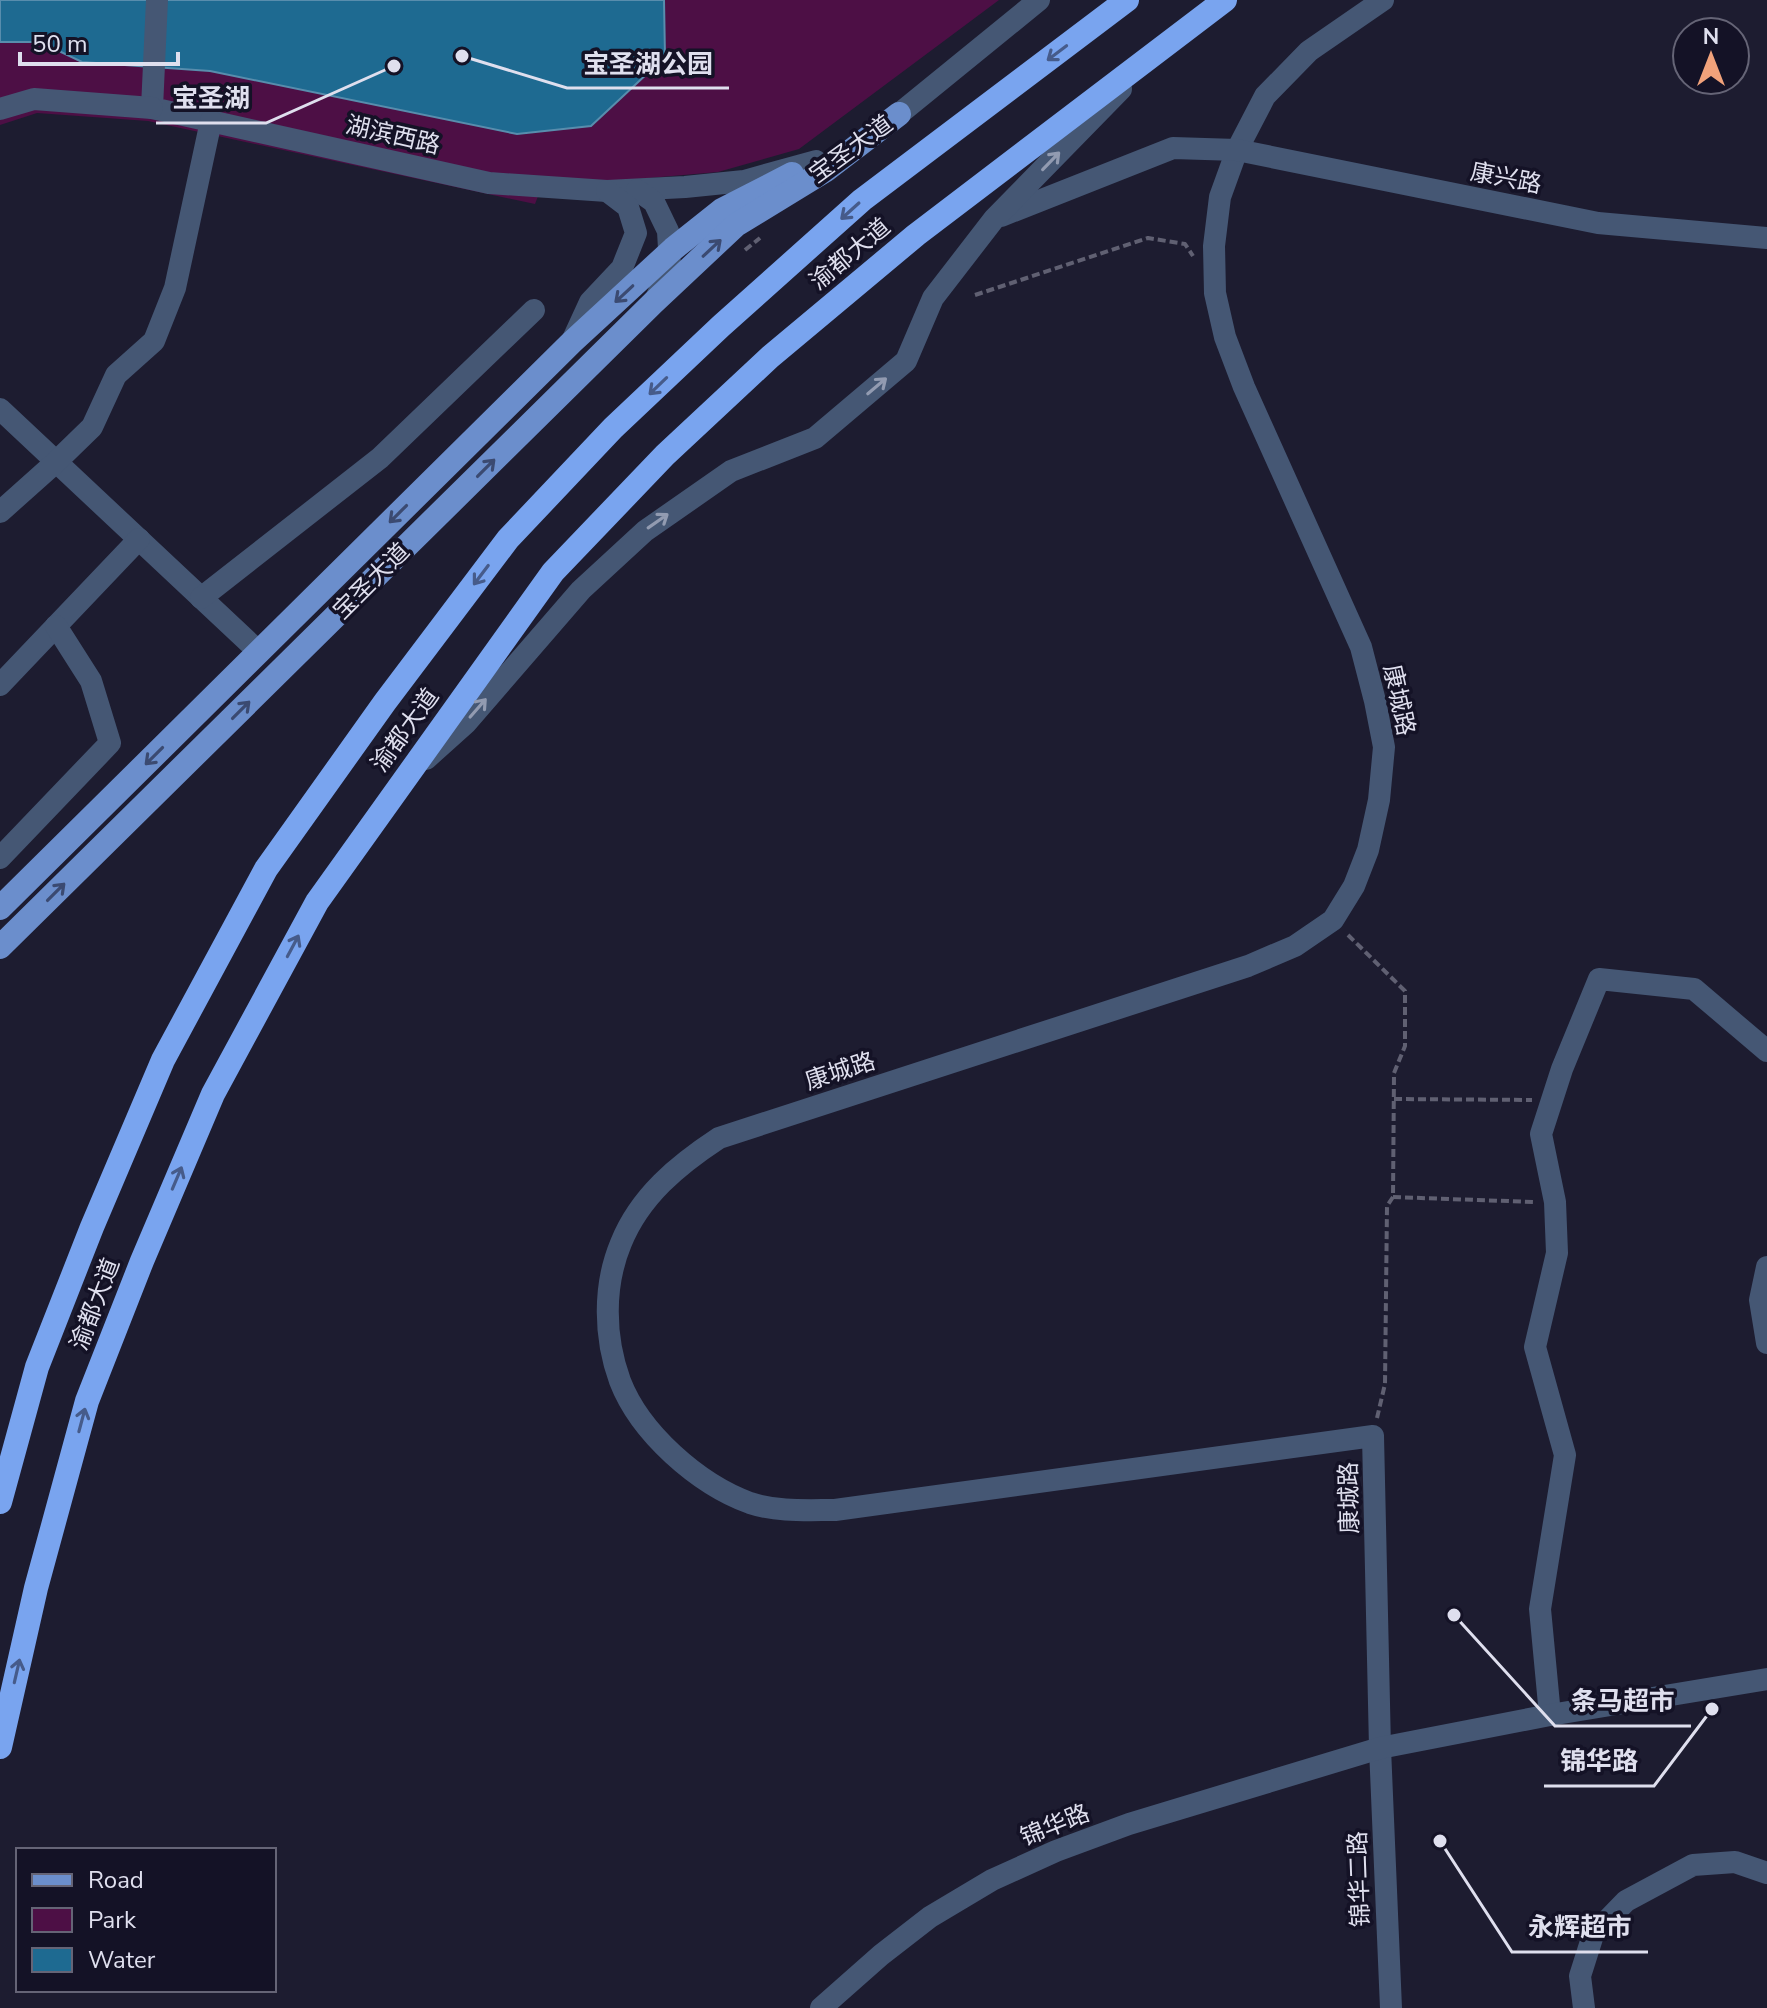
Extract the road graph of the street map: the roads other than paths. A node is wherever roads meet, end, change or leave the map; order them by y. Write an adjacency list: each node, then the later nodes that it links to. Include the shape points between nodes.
1 (157, 0): 7 (street)
2 (1039, 0): 9 (street)
3 (1225, 0): 6 (highway, 渝都大道)
4 (1383, 0): 11 (street, 康城路, via 1309,51 1265,96)
5 (1124, 2): 36 (highway, 渝都大道, one-way to 36, via 862,200 710,336 508,539 385,702 266,869 163,1060 37,1367)
6 (1157, 51): 15 (street, one-way to 6); 29 (highway, 渝都大道, via 916,235 770,357 665,455 553,572)
7 (152, 108): 8 (street, 湖滨西路, via 34,99); 10 (street, 湖滨西路)
8 (0, 109)
9 (899, 114): 12 (main road, 宝圣大道); 18 (main road, 宝圣大道, one-way to 9, via 736,225 826,170)
10 (211, 121): 14 (street, 湖滨西路, via 489,183); 22 (street, via 175,288 154,341 116,375 92,427)
11 (1237, 150): 15 (street, 康兴路, via 1173,148); 16 (street, 康兴路, via 1598,223); 40 (street, 康城路, via 1220,197 1214,246 1215,293 1225,337 1361,647 1384,747 1379,800 1354,886 1333,920 1295,946 1248,966 719,1138 660,1184 637,1212 610,1277 607,1314 621,1381 655,1436 714,1486 752,1504 793,1511 835,1510 1373,1436)
12 (816, 161): 13 (street, 湖滨西路, via 744,181); 17 (main road, 宝圣大道, via 722,210)
13 (637, 190): 14 (street, 湖滨西路); 17 (street, via 654,202 668,231)
14 (607, 191): 20 (street, via 628,207 636,233 622,268 590,302)
15 (994, 219): 29 (street, one-way to 15, via 466,723 581,590 645,531 731,471 815,438 906,361 933,298)
16 (1767, 238)
17 (669, 253): 18 (street, via 670,266); 20 (main road, 宝圣大道, one-way to 20)
18 (654, 302): 32 (main road, 宝圣大道, one-way to 18)
19 (534, 310): 25 (street, via 380,458)
20 (572, 342): 27 (main road, 宝圣大道, one-way to 27)
21 (0, 409): 22 (street)
22 (56, 462): 23 (street); 24 (street)
23 (0, 512)
24 (139, 539): 25 (street); 26 (street)
25 (201, 598): 27 (street)
26 (56, 626): 28 (street); 30 (street, via 91,681 110,743)
27 (259, 652): 31 (main road, 宝圣大道, one-way to 31)
28 (0, 685)
29 (402, 782): 39 (highway, 渝都大道, one-way to 29, via 87,1401 142,1261 213,1094 317,902)
30 (0, 858)
31 (0, 908)
32 (0, 947)
33 (1767, 1051): 38 (street, via 1694,989 1599,979 1562,1069 1541,1134 1555,1202 1557,1253 1535,1347 1565,1455 1540,1609)
34 (1767, 1267): 35 (street, via 1760,1300)
35 (1767, 1343)
36 (0, 1502)
37 (1767, 1679): 38 (street, 锦华路)
38 (1550, 1715): 40 (street, 锦华路)
39 (0, 1747)
40 (1380, 1748): 42 (street, 锦华路, via 1129,1824 992,1880 930,1917); 43 (street, 锦华二路)
41 (1767, 1873): 44 (street, via 1735,1862 1693,1865 1626,1901 1593,1935 1580,1976)
42 (821, 2008)
43 (1391, 2008)
44 (1584, 2008)

